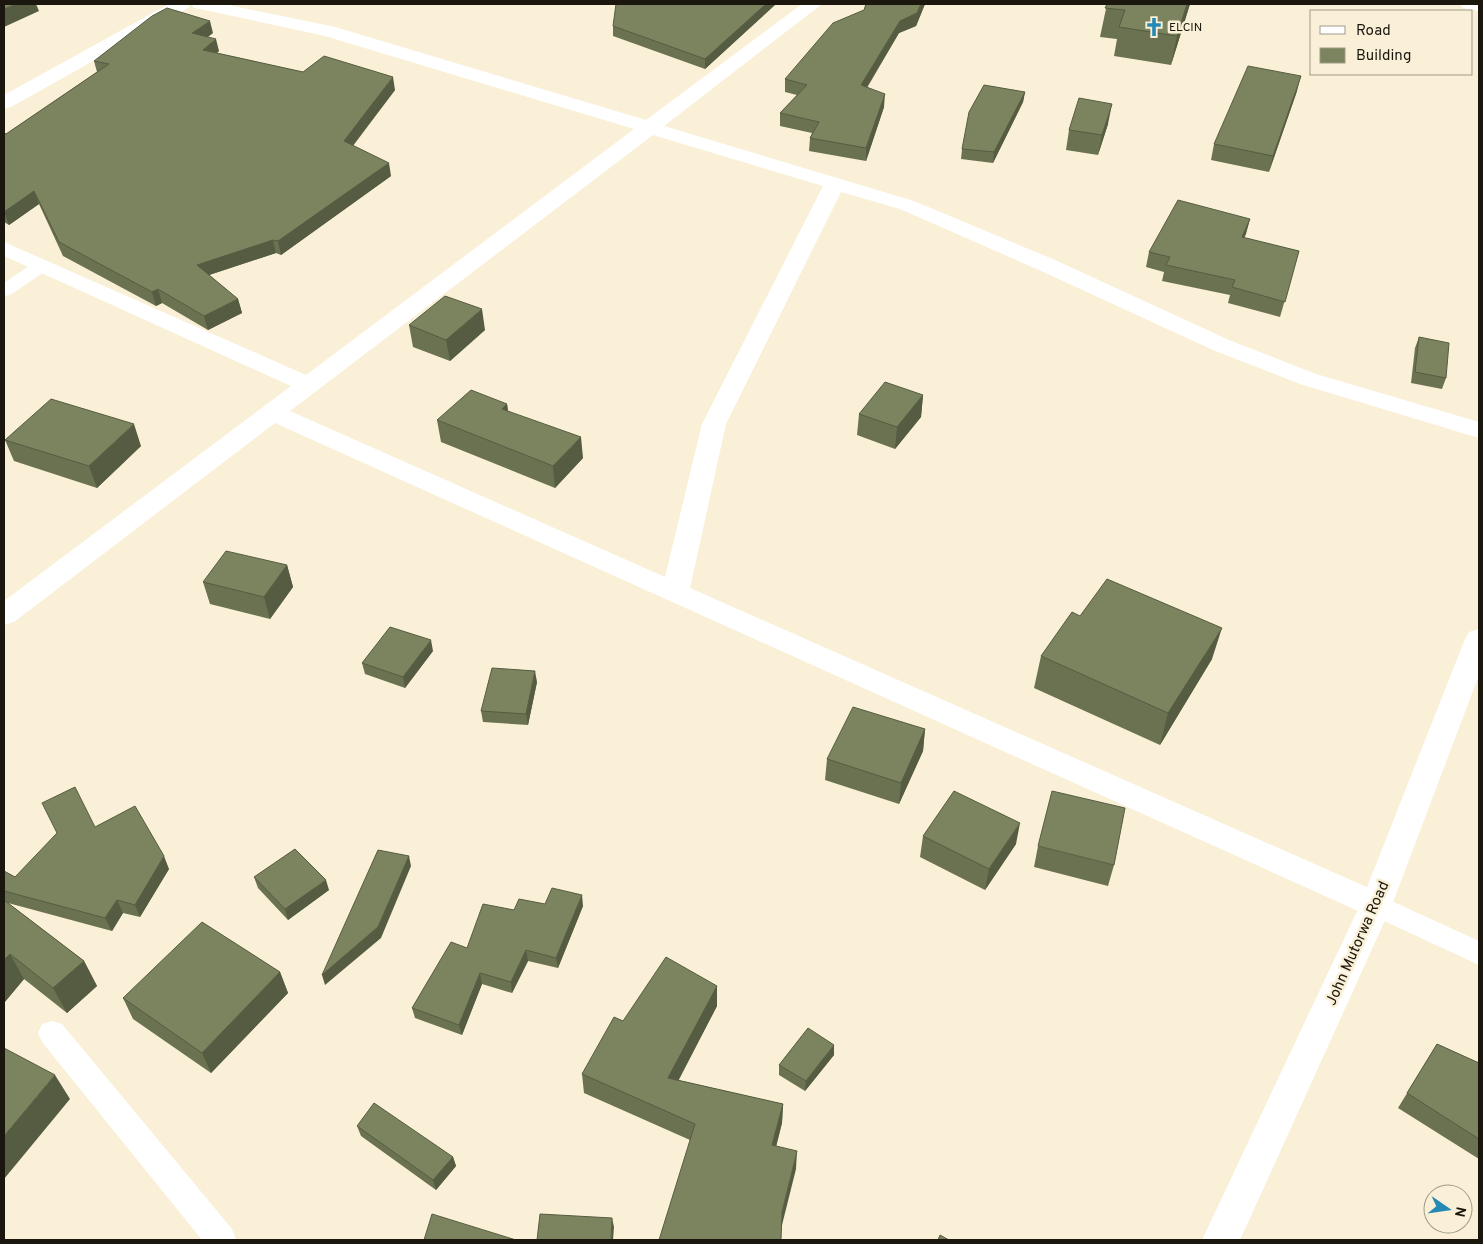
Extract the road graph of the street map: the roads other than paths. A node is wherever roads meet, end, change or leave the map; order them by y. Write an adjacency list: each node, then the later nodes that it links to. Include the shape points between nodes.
1 (182, 4): 6 (street)
2 (200, 4): 7 (street, via 329,31)
3 (813, 4): 7 (street)
4 (1470, 4): 5 (street)
5 (1479, 6)
6 (4, 103)
7 (652, 126): 8 (street); 12 (street)
8 (835, 182): 14 (street, via 907,205 1221,345 1308,379); 15 (street, via 714,424)
9 (4, 248): 10 (street)
10 (41, 266): 11 (lane); 12 (street)
11 (4, 290)
12 (310, 386): 13 (street)
13 (274, 413): 15 (street); 16 (street)
14 (1479, 430)
15 (675, 593): 18 (street)
16 (4, 615)
17 (1479, 640): 18 (street, John Mutorwa Road)
18 (1376, 905): 19 (lane); 22 (street, John Mutorwa Road)
19 (1479, 954)
20 (52, 1033): 21 (lane)
21 (221, 1240)
22 (1221, 1240)

